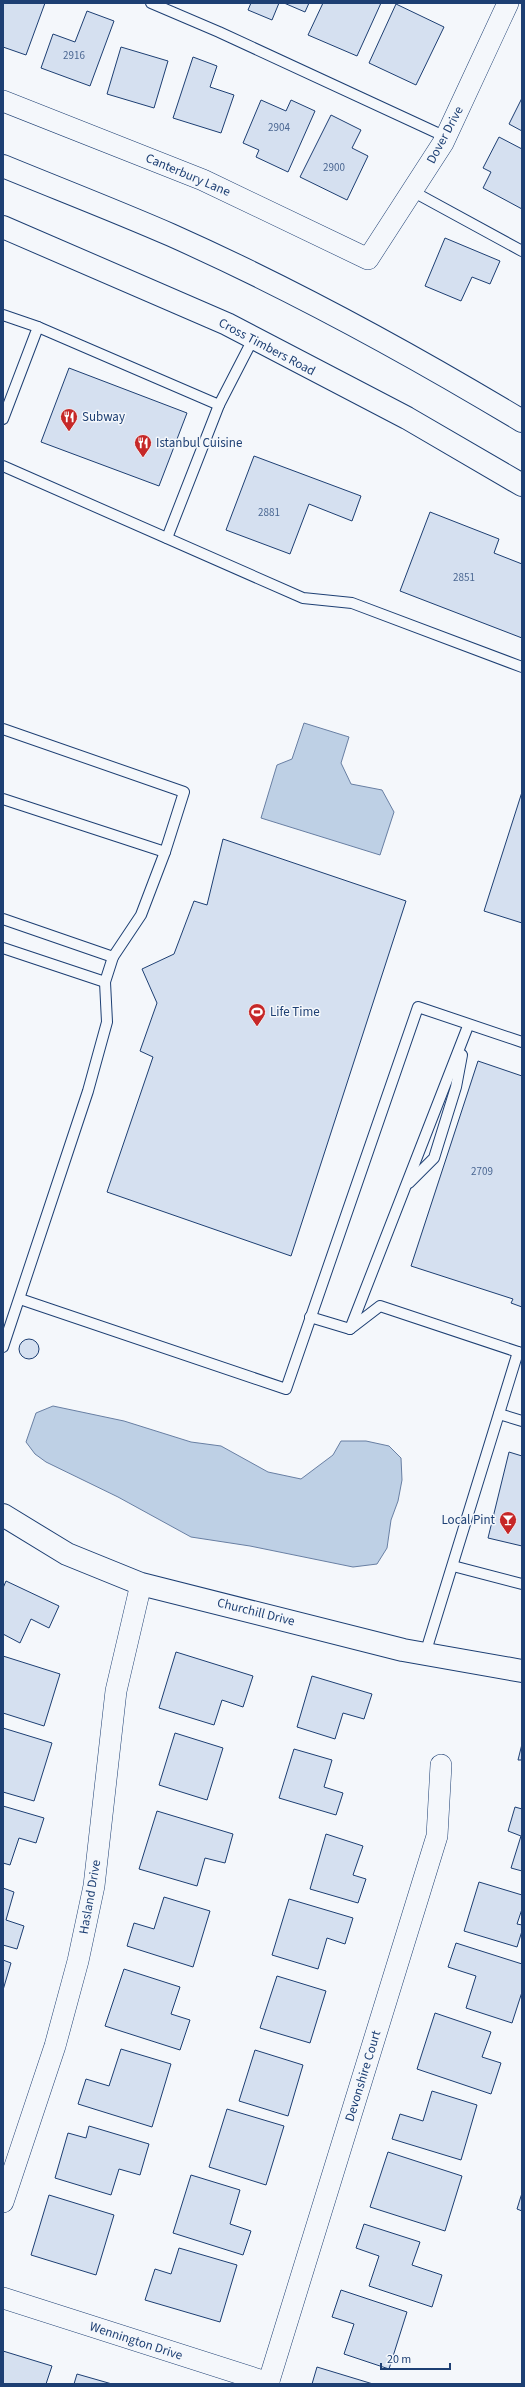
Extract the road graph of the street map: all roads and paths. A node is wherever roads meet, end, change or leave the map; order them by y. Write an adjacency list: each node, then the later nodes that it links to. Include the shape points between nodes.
1 (151, 3): 5 (lane)
2 (508, 3): 3 (street); 5 (street, Dover Drive)
3 (522, 11)
4 (3, 101): 10 (street, Canterbury Lane, via 203,180)
5 (446, 137): 7 (street, Dover Drive)
6 (3, 166): 16 (main road, via 164,232 261,278 446,376)
7 (412, 191): 9 (lane); 10 (street, Dover Drive)
8 (3, 227): 13 (main road, Cross Timbers Road, via 227,324)
9 (522, 251)
10 (368, 259)
11 (3, 315): 12 (lane)
12 (38, 328): 14 (lane); 15 (lane)
13 (253, 339): 14 (lane); 18 (main road, Cross Timbers Road, via 407,418)
14 (219, 405): 19 (lane)
15 (3, 419)
16 (522, 421)
17 (3, 466): 19 (lane)
18 (522, 486)
19 (167, 538): 20 (lane, via 303,598 352,604)
20 (522, 667)
21 (3, 729): 23 (lane, via 184,792)
22 (3, 798): 23 (lane)
23 (165, 852): 26 (lane, via 141,916)
24 (3, 919): 26 (lane)
25 (3, 948): 27 (lane)
26 (113, 957): 27 (lane)
27 (105, 982): 31 (lane, via 107,1022 103,1037 88,1091)
28 (468, 1026): 29 (lane); 30 (lane); 30 (lane, via 456,1087 434,1158); 32 (lane, via 418,1007)
29 (522, 1042)
30 (406, 1186): 33 (lane)
31 (20, 1299): 32 (lane, via 286,1389); 34 (lane)
32 (310, 1317): 33 (lane)
33 (350, 1329): 35 (lane, via 380,1306)
34 (3, 1347)
35 (520, 1353): 36 (lane)
36 (499, 1414): 37 (lane); 39 (lane)
37 (522, 1421)
38 (3, 1515): 40 (main road, Churchill Drive, via 67,1554)
39 (453, 1566): 41 (lane); 42 (lane)
40 (141, 1584): 42 (main road, Churchill Drive); 45 (street, Hasland Drive, via 116,1691 94,1886 78,1961 55,2046)
41 (522, 1584)
42 (425, 1654): 43 (main road, Churchill Drive)
43 (522, 1671)
44 (441, 1765): 47 (street, Devonshire Court, via 437,1836)
45 (3, 2202)
46 (3, 2298): 47 (street, Wennington Drive)
47 (268, 2384)

